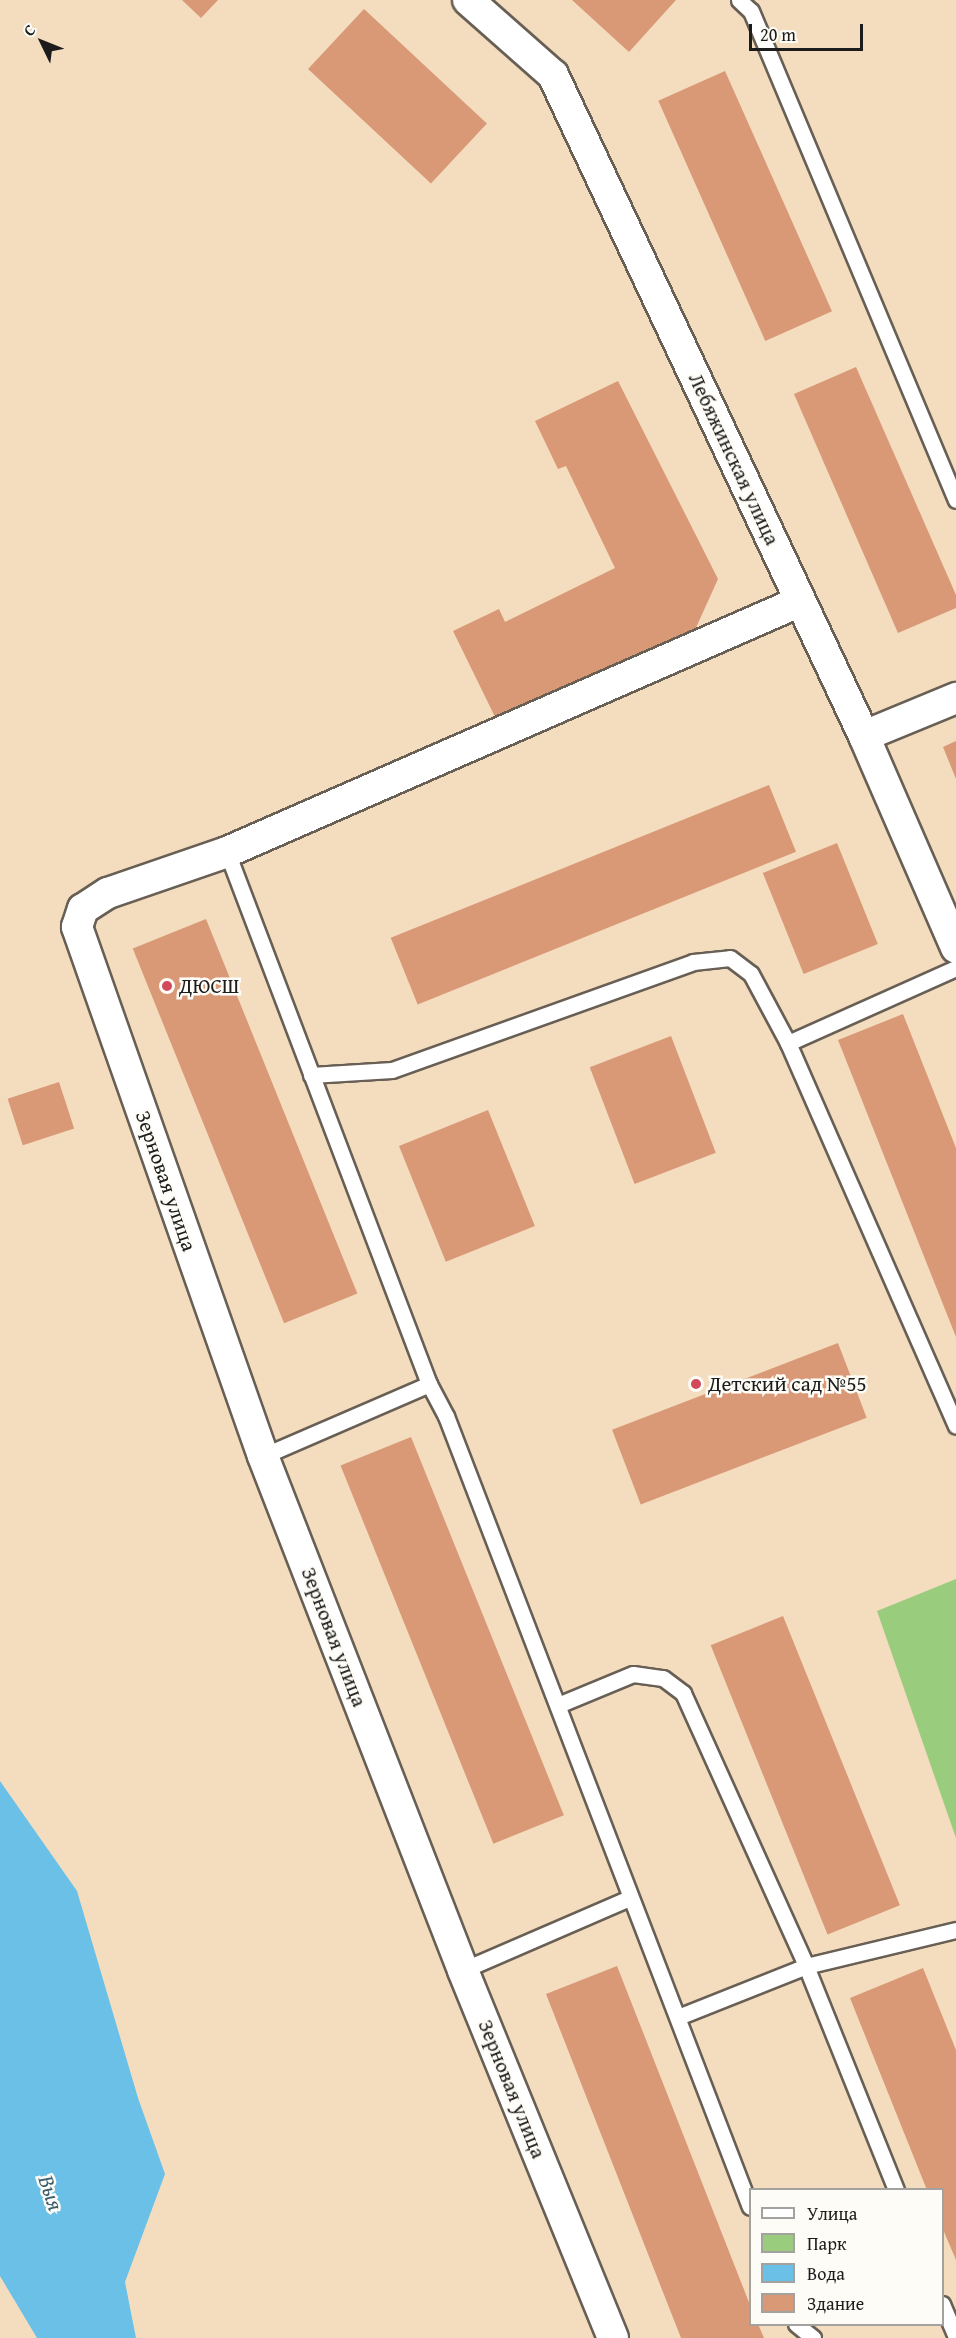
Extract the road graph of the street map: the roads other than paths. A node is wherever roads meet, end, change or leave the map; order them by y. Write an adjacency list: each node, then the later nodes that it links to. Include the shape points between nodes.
1 (468, 0): 4 (street, Лебяжинская улица, via 553,75)
2 (740, 0): 3 (lane, via 751,11)
3 (956, 500)
4 (801, 601): 6 (street, Лебяжинская улица); 7 (street)
5 (956, 698): 6 (street)
6 (864, 736): 8 (street, Лебяжинская улица)
7 (226, 852): 11 (lane); 14 (street, Зерновая улица, via 108,893 83,909 77,927)
8 (956, 948)
9 (956, 968): 10 (lane)
10 (788, 1043): 11 (lane, via 751,974 730,958 693,962 392,1070); 13 (lane)
11 (311, 1075): 12 (lane)
12 (429, 1384): 14 (lane); 15 (lane, via 446,1416)
13 (956, 1426)
14 (263, 1456): 19 (street, Зерновая улица)
15 (558, 1705): 16 (lane); 18 (lane, via 633,1674 663,1678 683,1693)
16 (629, 1898): 19 (lane); 20 (lane)
17 (956, 1930): 18 (lane)
18 (806, 1966): 20 (lane); 21 (lane)
19 (463, 1970): 26 (street, Зерновая улица)
20 (678, 2017): 22 (lane)
21 (895, 2188)
22 (749, 2204)
23 (944, 2309): 25 (lane)
24 (796, 2326): 27 (lane)
25 (956, 2337)
26 (613, 2338)
27 (813, 2338)

